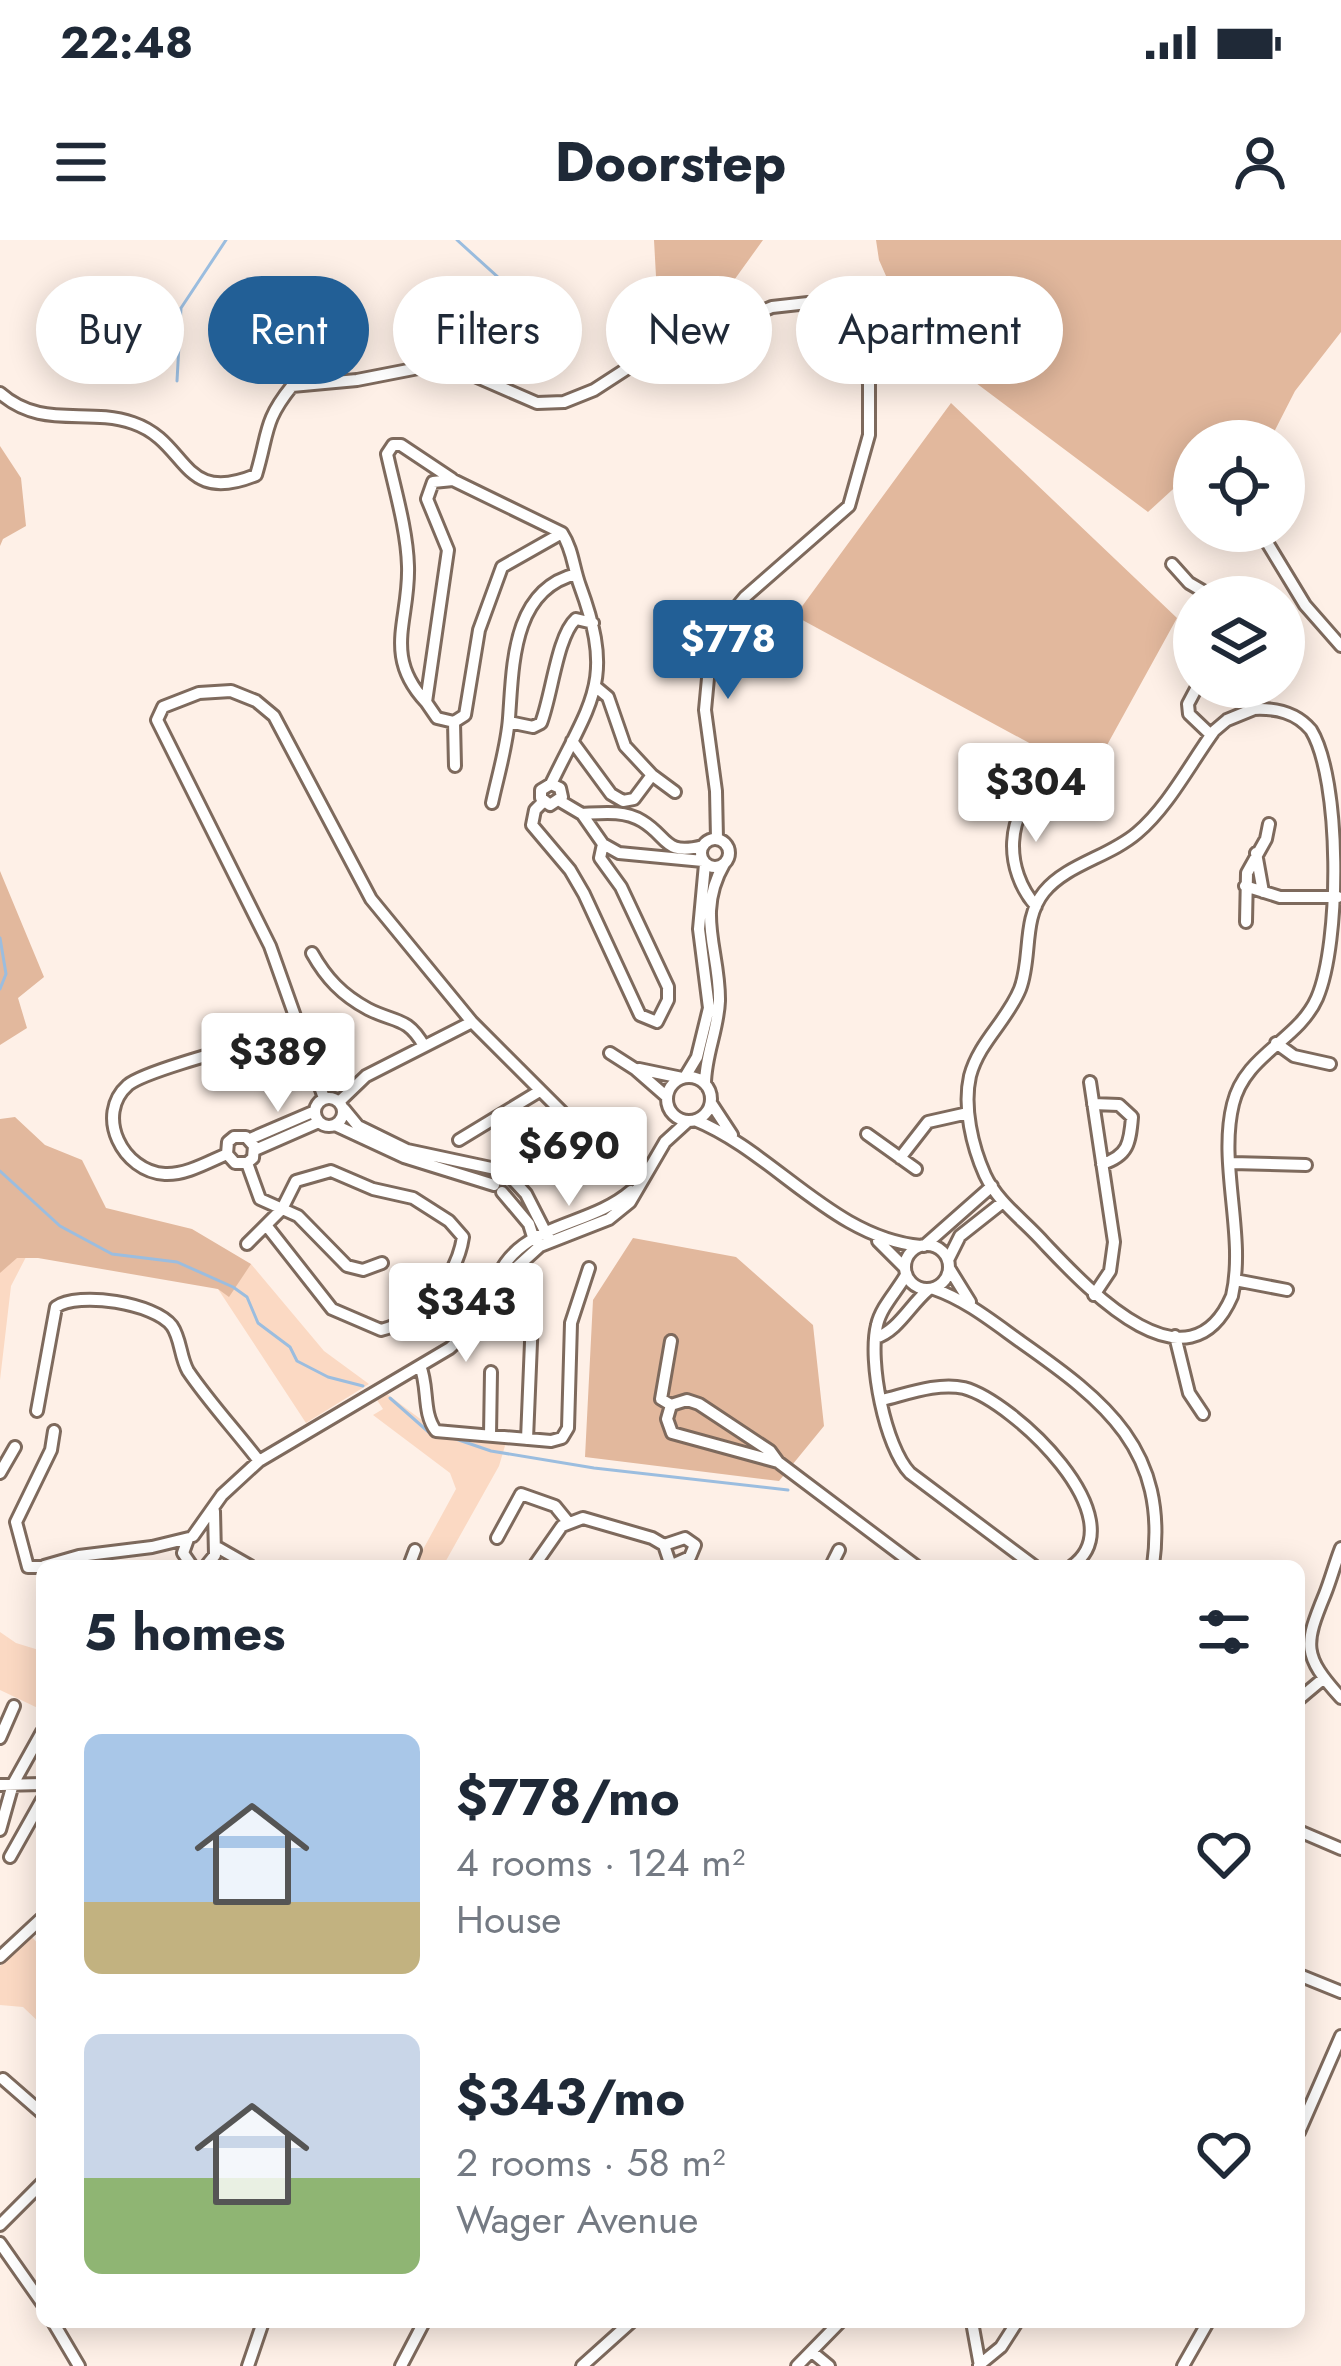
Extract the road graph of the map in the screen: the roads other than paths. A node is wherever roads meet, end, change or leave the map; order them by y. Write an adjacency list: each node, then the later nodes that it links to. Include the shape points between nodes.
1 (0, 393): 28 (street, via 53,416 134,423 164,440 206,484 233,484 256,475 267,417 292,386 434,365 537,404 564,402 772,307 808,303 835,312 862,353 869,436 849,506 730,615 706,673)
2 (452, 480): 3 (street); 11 (street, via 433,482 428,499 448,550); 11 (street, via 401,445 387,454 409,572 399,646)
3 (562, 532): 6 (street); 14 (street, via 502,567 479,630 465,715)
4 (1273, 552): 9 (street)
5 (1172, 564): 7 (street)
6 (576, 574): 8 (street); 15 (street, via 554,581 524,619)
7 (1183, 576)
8 (593, 623): 10 (street); 15 (street, via 576,619 565,632 541,723)
9 (1341, 646)
10 (596, 687): 17 (street); 19 (street, via 608,697 625,746)
11 (426, 702): 14 (street, via 437,718)
12 (1188, 708): 16 (street)
13 (1253, 709): 16 (street); 36 (street, via 1291,714 1320,742 1335,803)
14 (454, 722): 18 (street)
15 (509, 722): 25 (street)
16 (1211, 735): 37 (street, via 1138,832 1057,880)
17 (572, 741): 19 (street, via 623,801); 21 (street)
18 (455, 766)
19 (652, 775): 22 (street)
20 (1045, 783): 37 (street, via 1022,806 1013,845 1020,886)
21 (551, 784): 23 (street); 24 (street)
22 (675, 792)
23 (560, 801): 24 (street); 26 (street)
24 (543, 802): 29 (street, via 532,824 584,894 640,1015 657,1022 668,986 600,858)
25 (492, 803)
26 (582, 814): 29 (street); 30 (street, via 630,816 664,845)
27 (1269, 824): 31 (street)
28 (717, 839): 30 (street); 33 (street, via 728,849)
29 (602, 844): 32 (street, via 633,857)
30 (703, 846): 32 (street)
31 (1256, 853): 34 (street); 35 (street)
32 (704, 862): 33 (street); 47 (street, via 699,929 709,1008)
33 (724, 864): 49 (street, via 709,922 719,997)
34 (1245, 886): 35 (street); 38 (street)
35 (1263, 892): 36 (street)
36 (1338, 898): 42 (street, via 1316,999)
37 (1036, 906): 56 (street, via 1019,992 974,1062)
38 (1246, 922)
39 (312, 953): 43 (street, via 343,993 411,1025)
40 (472, 1022): 41 (street, via 371,899 274,716 244,695 200,693 163,707 157,720 270,946); 43 (street); 50 (street)
41 (297, 1030): 51 (street); 67 (street, via 135,1080 114,1107 122,1148 152,1172 181,1172)
42 (1276, 1043): 45 (street); 71 (street, via 1255,1061 1233,1103)
43 (424, 1046): 55 (street, via 366,1076)
44 (610, 1053): 46 (street)
45 (1330, 1064)
46 (635, 1069): 47 (street); 52 (street)
47 (684, 1077): 49 (street); 52 (street)
48 (1090, 1082): 54 (street)
49 (705, 1084): 53 (street)
50 (538, 1092): 61 (street); 63 (street)
51 (324, 1098): 55 (street); 57 (street)
52 (667, 1101): 59 (street, via 675,1116); 64 (street)
53 (710, 1103): 59 (street); 65 (street)
54 (1093, 1104): 72 (street); 72 (street, via 1119,1105 1132,1117 1127,1150)
55 (342, 1105): 60 (street); 79 (street, via 370,1134 407,1150 505,1171)
56 (968, 1113): 68 (street, via 928,1122); 75 (street)
57 (317, 1117): 60 (street); 66 (street)
58 (592, 1117): 61 (street)
59 (691, 1120): 64 (street); 65 (street)
60 (335, 1126): 81 (street, via 498,1189)
61 (580, 1131): 69 (street)
62 (867, 1134): 68 (street)
63 (459, 1140)
64 (665, 1142): 79 (street, via 640,1183 601,1212)
65 (738, 1142): 80 (street)
66 (252, 1144): 67 (street, via 235,1137); 70 (street)
67 (227, 1154): 70 (street)
68 (900, 1158): 74 (street)
69 (560, 1159)
70 (247, 1163): 77 (street, via 260,1198)
71 (1232, 1163): 73 (street); 88 (street)
72 (1102, 1164): 91 (street, via 1114,1252)
73 (1306, 1165)
74 (916, 1169)
75 (992, 1186): 76 (street); 83 (street)
76 (1003, 1202): 85 (street, via 959,1236); 91 (street)
77 (281, 1209): 78 (street); 78 (street, via 296,1180 331,1171 424,1202 459,1229 461,1250 429,1302 380,1330 332,1310); 84 (street, via 310,1226 347,1266)
78 (266, 1225): 82 (street)
79 (548, 1235): 81 (street)
80 (874, 1237): 83 (street); 87 (street)
81 (535, 1243): 97 (street, via 504,1265 463,1336)
82 (248, 1244)
83 (922, 1246): 85 (street, via 936,1247); 87 (street, via 909,1255)
84 (382, 1263)
85 (949, 1264): 89 (street, via 946,1279); 92 (street)
86 (590, 1268): 105 (street, via 572,1324 567,1432 558,1440)
87 (906, 1272): 89 (street, via 915,1286); 95 (street)
88 (1235, 1280): 90 (street); 94 (street, via 1218,1319)
89 (931, 1289): 92 (street); 95 (street)
90 (1287, 1290)
91 (1094, 1295): 94 (street, via 1134,1325)
92 (975, 1310): 137 (street, via 1117,1420 1150,1494)
93 (532, 1318): 105 (street)
94 (1175, 1336): 102 (street, via 1189,1393)
95 (875, 1337): 99 (street)
96 (671, 1341): 100 (street, via 661,1399)
97 (420, 1366): 104 (street, via 431,1426); 107 (street)
98 (491, 1372): 104 (street)
99 (882, 1400): 135 (street, via 902,1465); 136 (street, via 961,1387 1048,1446 1069,1472 1088,1521)
100 (671, 1405): 108 (street, via 698,1404); 108 (street, via 672,1433)
101 (37, 1411): 107 (street, via 53,1312 66,1300 124,1304 164,1318 188,1370)
102 (1203, 1414)
103 (54, 1431): 112 (street)
104 (490, 1436): 105 (street)
105 (527, 1439)
106 (15, 1447): 109 (street)
107 (259, 1461): 110 (street)
108 (778, 1462): 134 (street)
109 (0, 1473)
110 (215, 1508): 113 (street); 115 (street)
111 (568, 1522): 114 (street, via 555,1505 521,1494); 116 (street, via 590,1518); 130 (street)
112 (9, 1526): 138 (street, via 28,1567)
113 (191, 1537): 115 (street); 117 (street); 126 (street)
114 (497, 1538)
115 (214, 1544): 127 (street); 128 (street)
116 (664, 1545): 131 (street); 132 (street, via 689,1538 695,1545)
117 (149, 1548): 121 (street); 124 (street); 125 (street)
118 (416, 1550): 129 (street)
119 (839, 1550): 133 (street)
120 (1340, 1550): 139 (street, via 1309,1637)
121 (113, 1552): 122 (street); 123 (street)
122 (74, 1560)
123 (112, 1560)
124 (148, 1560)
125 (178, 1560)
126 (187, 1560)
127 (210, 1560)
128 (239, 1560)
129 (412, 1560)
130 (538, 1560)
131 (670, 1560)
132 (683, 1560)
133 (834, 1560)
134 (908, 1560)
135 (1026, 1560)
136 (1080, 1560)
137 (1153, 1560)
138 (36, 1567)
139 (1324, 1678): 140 (street); 141 (street)
140 (1305, 1694)
141 (1341, 1698)
142 (14, 1706): 143 (street)
143 (0, 1738)
144 (36, 1741): 145 (street)
145 (7, 1785): 147 (street)
146 (36, 1811): 150 (street)
147 (0, 1830)
148 (1305, 1834): 149 (street)
149 (1341, 1849)
150 (10, 1857)
151 (36, 1923): 152 (street)
152 (21, 1936): 153 (street); 154 (street)
153 (0, 1942)
154 (0, 1957)
155 (1305, 1977): 156 (street)
156 (1341, 1992)
157 (1341, 2036): 160 (street)
158 (3, 2079): 159 (street)
159 (36, 2108)
160 (1305, 2115)
161 (36, 2189): 162 (street)
162 (0, 2225)
163 (0, 2243): 164 (street)
164 (36, 2294)
165 (57, 2328): 174 (street)
166 (261, 2328): 175 (street)
167 (421, 2328): 176 (street)
168 (624, 2328): 177 (street)
169 (834, 2328): 173 (street)
170 (973, 2328): 180 (street)
171 (1013, 2328): 180 (street)
172 (1205, 2328): 181 (street)
173 (812, 2352): 178 (street); 179 (street)
174 (79, 2366)
175 (248, 2366)
176 (400, 2366)
177 (583, 2366)
178 (796, 2366)
179 (829, 2366)
180 (980, 2366)
181 (1183, 2366)

